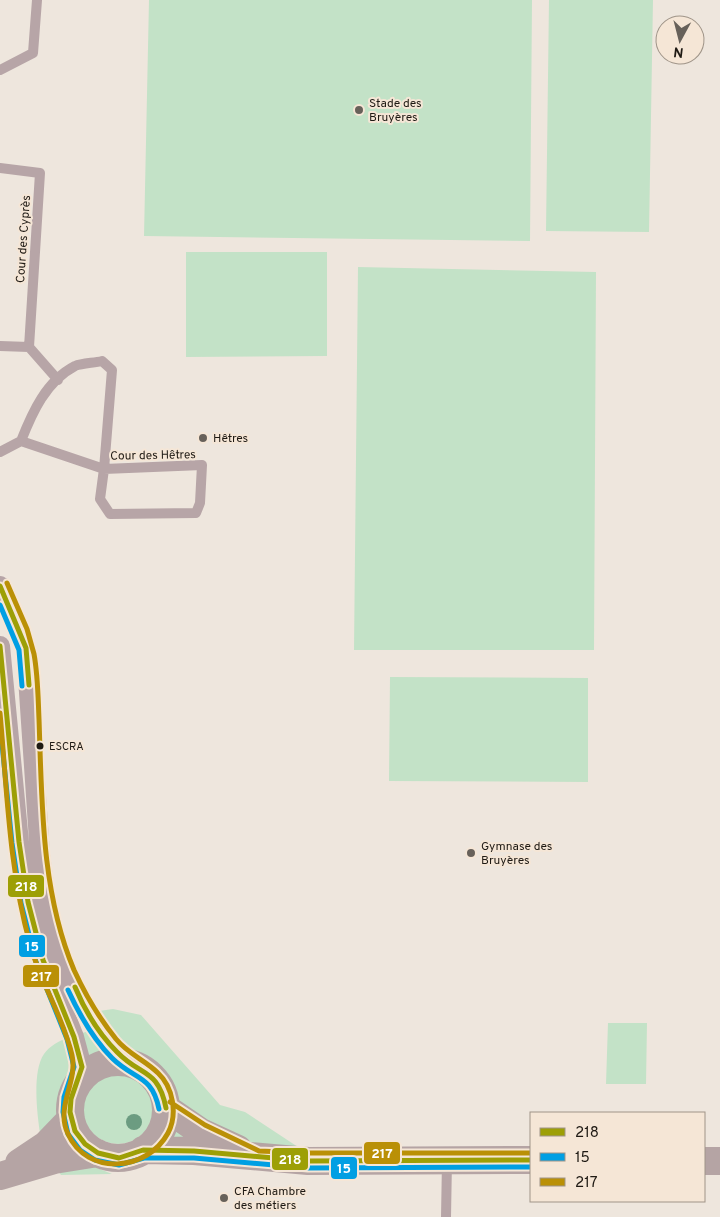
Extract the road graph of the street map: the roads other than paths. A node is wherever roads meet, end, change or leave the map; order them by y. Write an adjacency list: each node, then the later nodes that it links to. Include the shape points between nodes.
1 (37, 0): 2 (lane, via 33,53)
2 (0, 70)
3 (0, 168): 5 (lane, Cour des Cyprès, via 40,173)
4 (0, 346): 5 (lane)
5 (29, 347): 6 (lane)
6 (58, 380): 7 (lane, Cour des Hêtres, via 36,404); 9 (lane, Cour des Hêtres, via 76,366 102,361 112,370)
7 (21, 441): 8 (lane); 9 (lane, Cour des Hêtres)
8 (0, 452)
9 (104, 469): 9 (lane, Cour des Hêtres, via 100,499 110,514 196,512 200,503 202,465)
10 (0, 586): 12 (street, via 26,648 40,855 57,946 81,1003)
11 (0, 646): 13 (street, via 28,902 43,960 74,1037 82,1067)
12 (130, 1064): 13 (street, via 102,1065); 14 (street, via 154,1078)
13 (78, 1083): 15 (street, via 71,1099)
14 (166, 1108): 16 (street, via 160,1133); 18 (street, via 201,1132)
15 (71, 1119): 17 (street, via 80,1140); 23 (street, via 46,1145)
16 (143, 1150): 17 (street, via 119,1158); 18 (street, via 194,1151)
17 (98, 1153): 23 (street, via 54,1160)
18 (257, 1158): 19 (street)
19 (447, 1160): 20 (street); 24 (lane)
20 (530, 1160)
21 (705, 1161): 22 (street)
22 (720, 1161)
23 (0, 1175)
24 (446, 1217)

